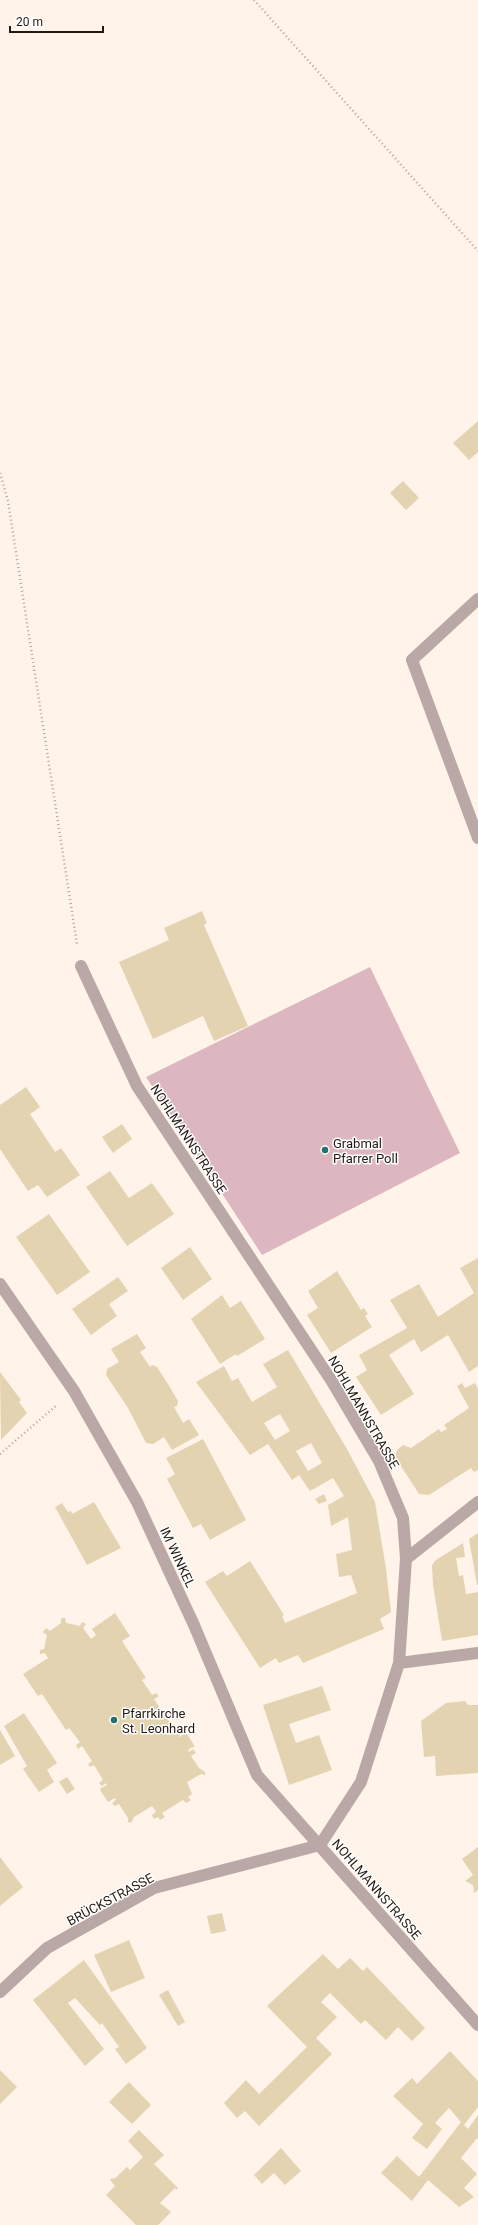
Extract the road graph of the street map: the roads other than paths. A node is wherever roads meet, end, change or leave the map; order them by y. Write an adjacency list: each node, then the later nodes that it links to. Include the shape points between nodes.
1 (478, 599): 2 (street, via 412,660)
2 (478, 838)
3 (81, 966): 6 (street, NOHLMANNSTRASSE, via 137,1086 331,1380 379,1461 403,1518)
4 (0, 1284): 9 (street, IM WINKEL, via 74,1390 137,1502 194,1626 257,1775)
5 (478, 1502): 6 (street)
6 (406, 1559): 8 (street, NOHLMANNSTRASSE)
7 (478, 1653): 8 (street)
8 (399, 1663): 9 (street, NOHLMANNSTRASSE, via 361,1782)
9 (320, 1845): 10 (street, BRÜCKSTRASSE, via 154,1888 47,1948); 11 (street, NOHLMANNSTRASSE)
10 (0, 1992)
11 (478, 2025)

